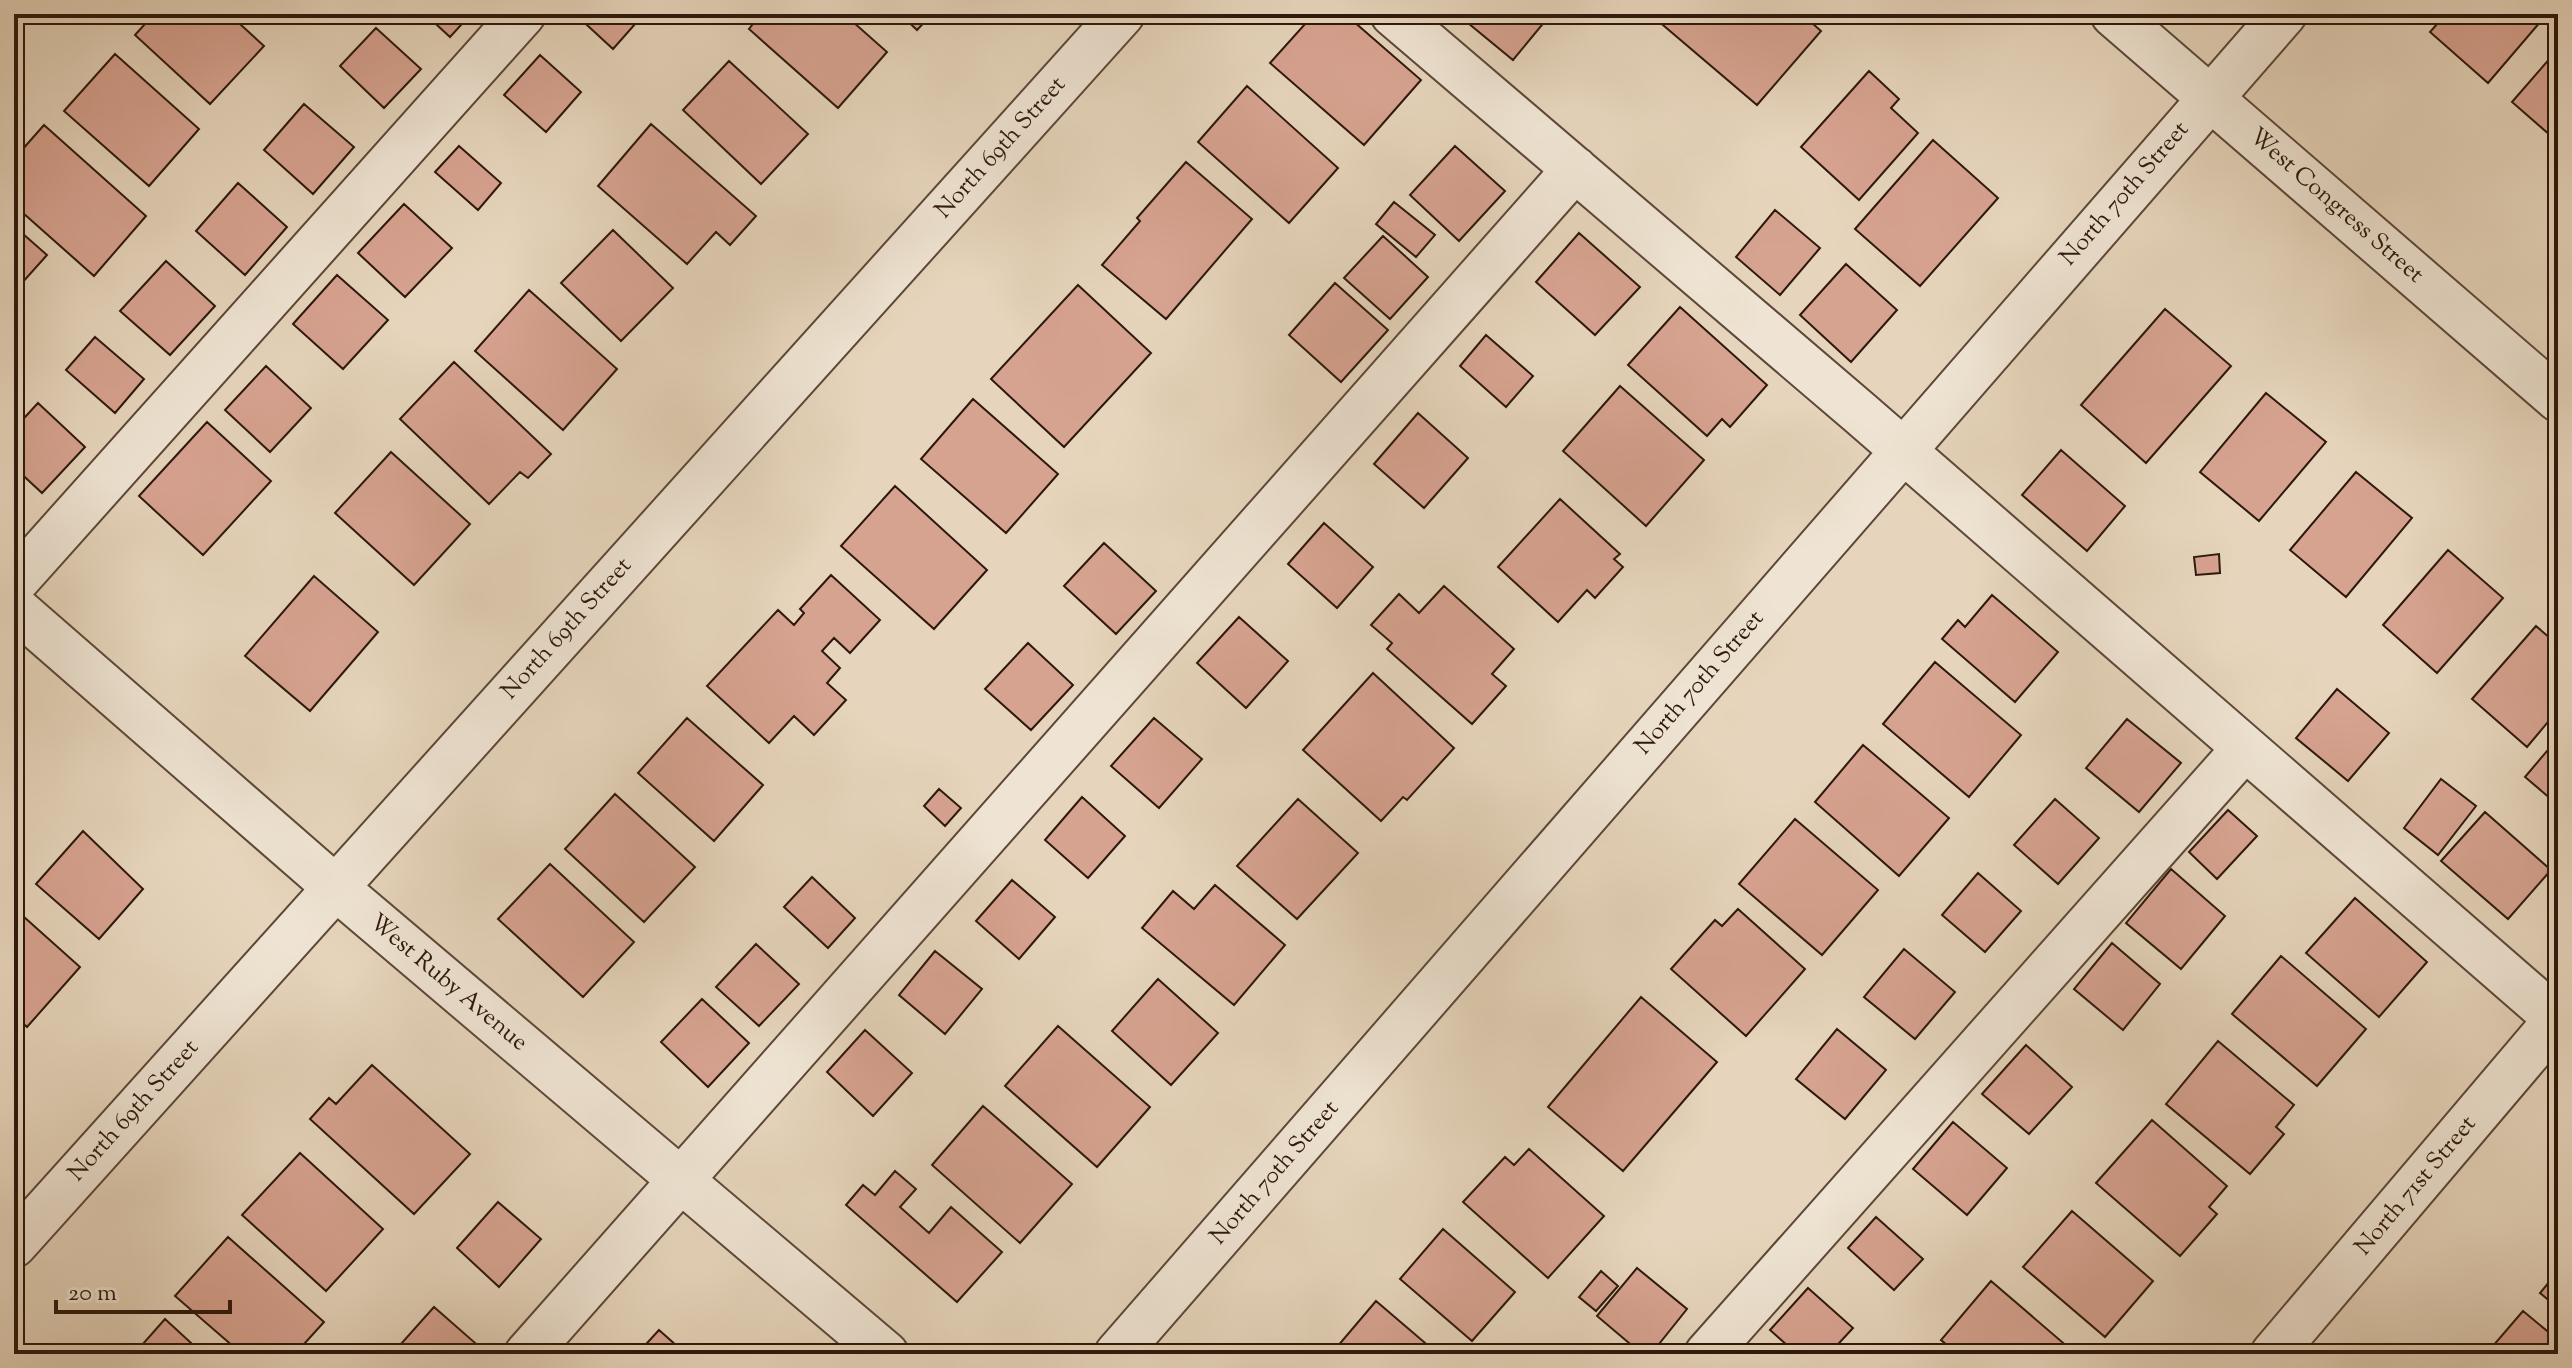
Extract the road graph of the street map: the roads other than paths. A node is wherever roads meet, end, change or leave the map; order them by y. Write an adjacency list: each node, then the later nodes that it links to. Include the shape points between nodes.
1 (523, 14): 10 (street)
2 (1122, 14): 13 (street, North 69th Street)
3 (1393, 14): 7 (street)
4 (2113, 14): 6 (street, West Congress Street)
5 (2284, 14): 6 (street, North 70th Street)
6 (2210, 97): 8 (street, West Congress Street); 9 (street, North 70th Street)
7 (1575, 169): 9 (street); 15 (street)
8 (2558, 399)
9 (1903, 450): 12 (street); 19 (street, North 70th Street)
10 (14, 583)
11 (14, 607): 13 (street, West Ruby Avenue)
12 (2245, 748): 14 (street); 20 (street)
13 (335, 887): 15 (street, West Ruby Avenue); 16 (street, North 69th Street)
14 (2558, 1019): 21 (street, North 71st Street)
15 (679, 1179): 17 (street); 18 (street, West Ruby Avenue)
16 (14, 1245)
17 (527, 1354)
18 (886, 1354)
19 (1117, 1354)
20 (1707, 1354)
21 (2273, 1354)

